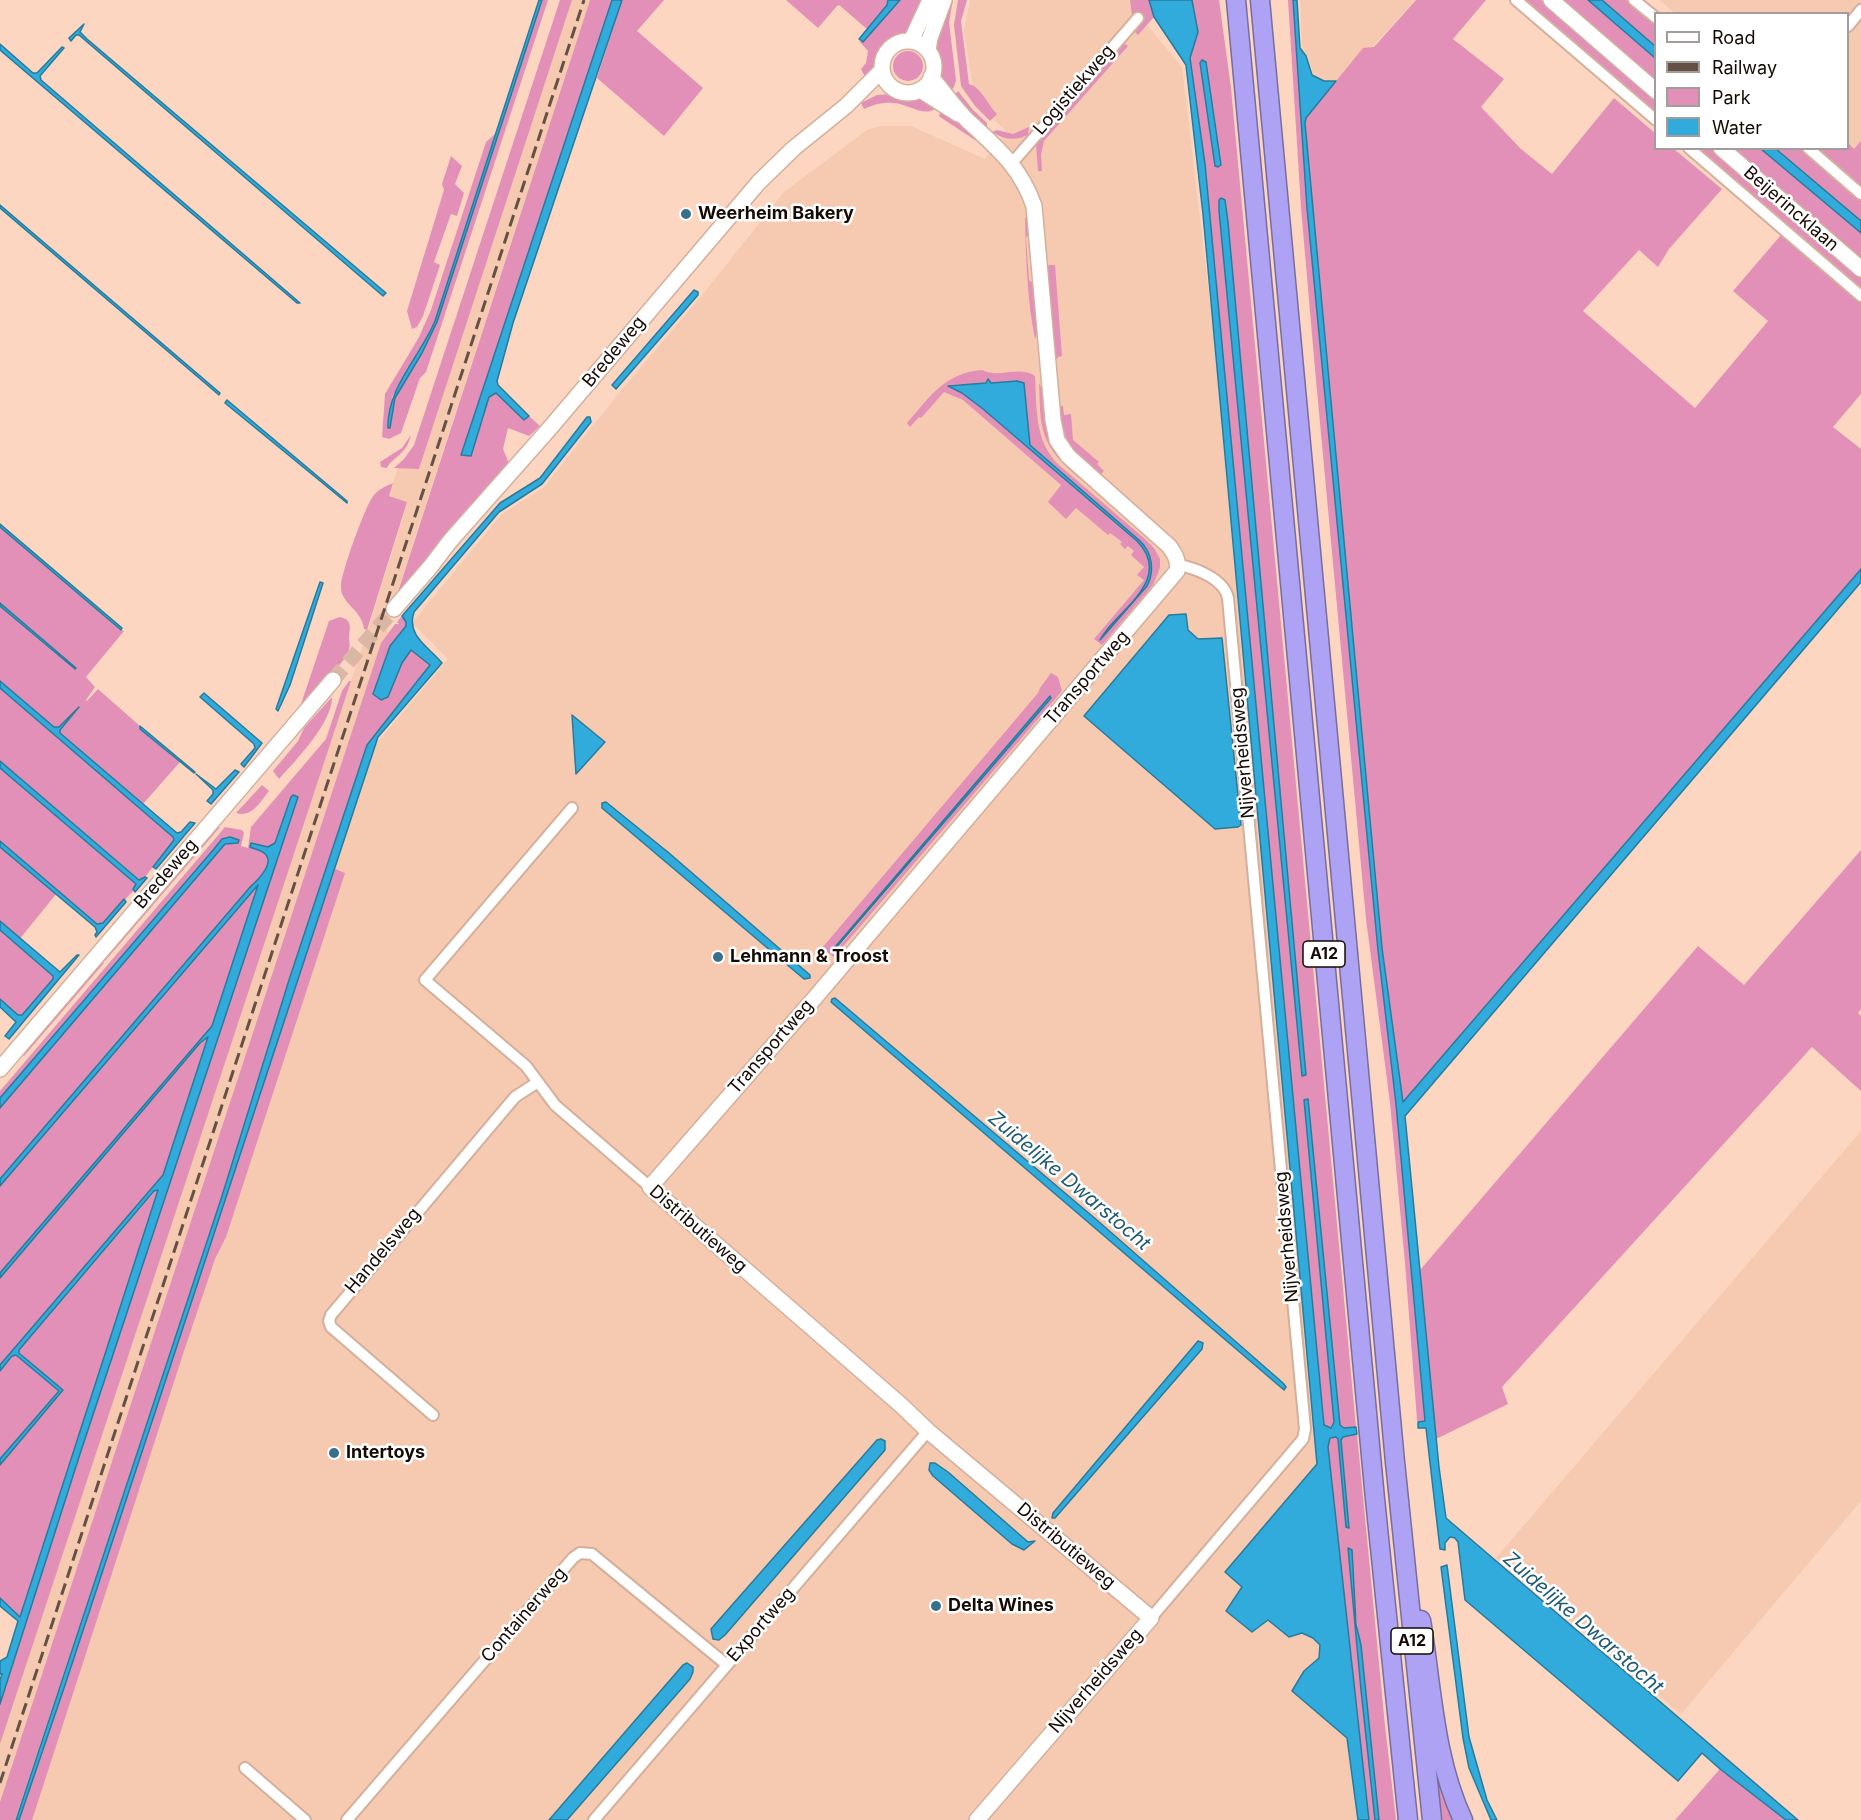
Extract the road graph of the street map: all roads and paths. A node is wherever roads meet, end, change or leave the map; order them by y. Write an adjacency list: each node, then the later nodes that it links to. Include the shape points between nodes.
1 (930, 0): 12 (street)
2 (944, 0): 13 (street)
3 (1236, 0): 46 (highway, A12)
4 (1260, 0): 38 (highway, A12)
5 (1516, 0): 21 (street)
6 (1551, 0): 17 (street)
7 (1634, 0): 9 (street)
8 (1861, 10): 11 (street)
9 (1654, 16)
10 (1138, 18): 25 (street, Logistiekweg)
11 (1849, 25)
12 (911, 41): 13 (street); 14 (street, via 889,48)
13 (928, 50): 15 (street, via 933,63)
14 (882, 70): 16 (street); 19 (street, Bredeweg)
15 (931, 77): 18 (street); 20 (street)
16 (889, 85): 18 (street, via 904,92); 19 (street, Bredeweg)
17 (1654, 89)
18 (920, 90): 20 (street)
19 (846, 106): 30 (street, Bredeweg, via 794,147 759,182)
20 (966, 118): 25 (street)
21 (1654, 118)
22 (1691, 150): 28 (street)
23 (1723, 150): 27 (street, Beijerincklaan)
24 (1810, 150): 26 (street)
25 (1012, 163): 29 (street, via 1034,206 1057,440 1068,456 1169,546)
26 (1861, 194)
27 (1861, 269)
28 (1861, 296)
29 (1178, 565): 35 (street, Transportweg, via 1173,579); 39 (street, Nijverheidsweg, via 1204,573 1220,585 1228,598 1305,1429 1303,1439)
30 (394, 609)
31 (333, 680): 33 (street, Bredeweg)
32 (572, 808): 34 (street, Distributieweg, via 425,981 526,1066)
33 (0, 1069)
34 (538, 1082): 35 (street, Distributieweg, via 555,1105); 36 (street, Handelsweg, via 514,1097 329,1321 331,1327)
35 (650, 1187): 37 (street, Distributieweg)
36 (434, 1415)
37 (928, 1431): 39 (street, Distributieweg); 40 (street, Exportweg)
38 (1395, 1462): 47 (highway, A12); 48 (highway, A12, via 1440,1749)
39 (1151, 1618): 45 (street, Nijverheidsweg)
40 (727, 1665): 43 (street, Containerweg, via 592,1554 580,1553); 44 (street, Exportweg)
41 (245, 1768): 42 (street)
42 (305, 1820)
43 (347, 1820)
44 (594, 1820)
45 (977, 1820)
46 (1408, 1820)
47 (1432, 1820)
48 (1463, 1820)

